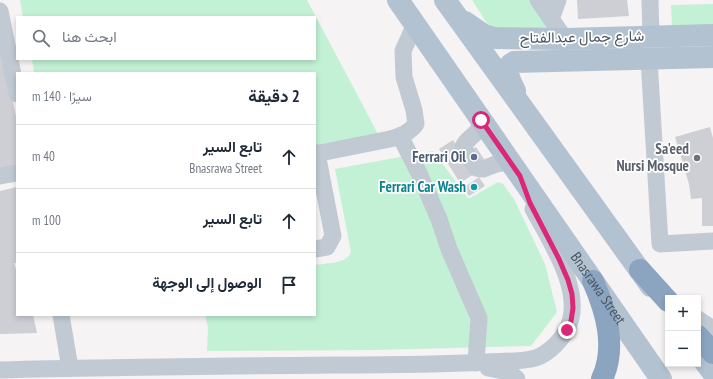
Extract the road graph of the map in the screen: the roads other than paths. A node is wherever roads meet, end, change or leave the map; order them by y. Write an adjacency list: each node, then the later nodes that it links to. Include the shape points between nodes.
1 (398, 0): 8 (main road, Bnasrawa Street)
2 (538, 0): 7 (street)
3 (558, 0): 7 (street)
4 (650, 0): 10 (street)
5 (451, 9): 11 (main road, شارع جمال عبدالفتاح, via 484,35); 17 (main road)
6 (0, 11): 16 (street)
7 (551, 18): 12 (street)
8 (414, 24): 18 (main road, Bnasrawa Street); 19 (street, via 403,51 404,77 416,124)
9 (713, 35): 10 (main road, شارع جمال عبدالفتاح)
10 (651, 36): 12 (main road, شارع جمال عبدالفتاح)
11 (507, 38): 12 (main road, شارع جمال عبدالفتاح); 15 (main road, via 503,51)
12 (565, 39)
13 (713, 57): 14 (main road, شارع جمال عبدالفتاح)
14 (649, 59): 15 (main road, شارع جمال عبدالفتاح); 25 (street, via 660,244)
15 (511, 63): 17 (main road, شارع جمال عبدالفتاح, via 508,74)
16 (16, 89)
17 (522, 107): 24 (main road)
18 (477, 128): 21 (main road, Bnasrawa Street); 21 (street, via 463,147 476,168)
19 (400, 136): 20 (street); 38 (street, via 439,219 479,318)
20 (316, 153): 26 (street, via 333,236 328,247)
21 (509, 167): 28 (main road, Bnasrawa Street); 38 (street, via 568,280 573,303 571,321 560,340 540,356 532,359)
22 (16, 173): 23 (street)
23 (0, 176)
24 (606, 223): 27 (main road); 29 (street)
25 (713, 241)
26 (316, 250)
27 (640, 270): 30 (highway); 31 (main road)
28 (593, 281): 44 (highway, via 609,328 608,361); 45 (main road, Bnasrawa Street)
29 (673, 295)
30 (665, 298)
31 (665, 306)
32 (61, 316): 40 (street)
33 (701, 321): 34 (street)
34 (713, 329)
35 (701, 339): 36 (highway)
36 (713, 353)
37 (701, 356): 42 (main road)
38 (476, 362): 39 (street)
39 (436, 365): 40 (street); 43 (street, via 500,369)
40 (70, 368): 41 (street)
41 (0, 370)
42 (713, 373)
43 (517, 379)
44 (602, 379)
45 (661, 379)

